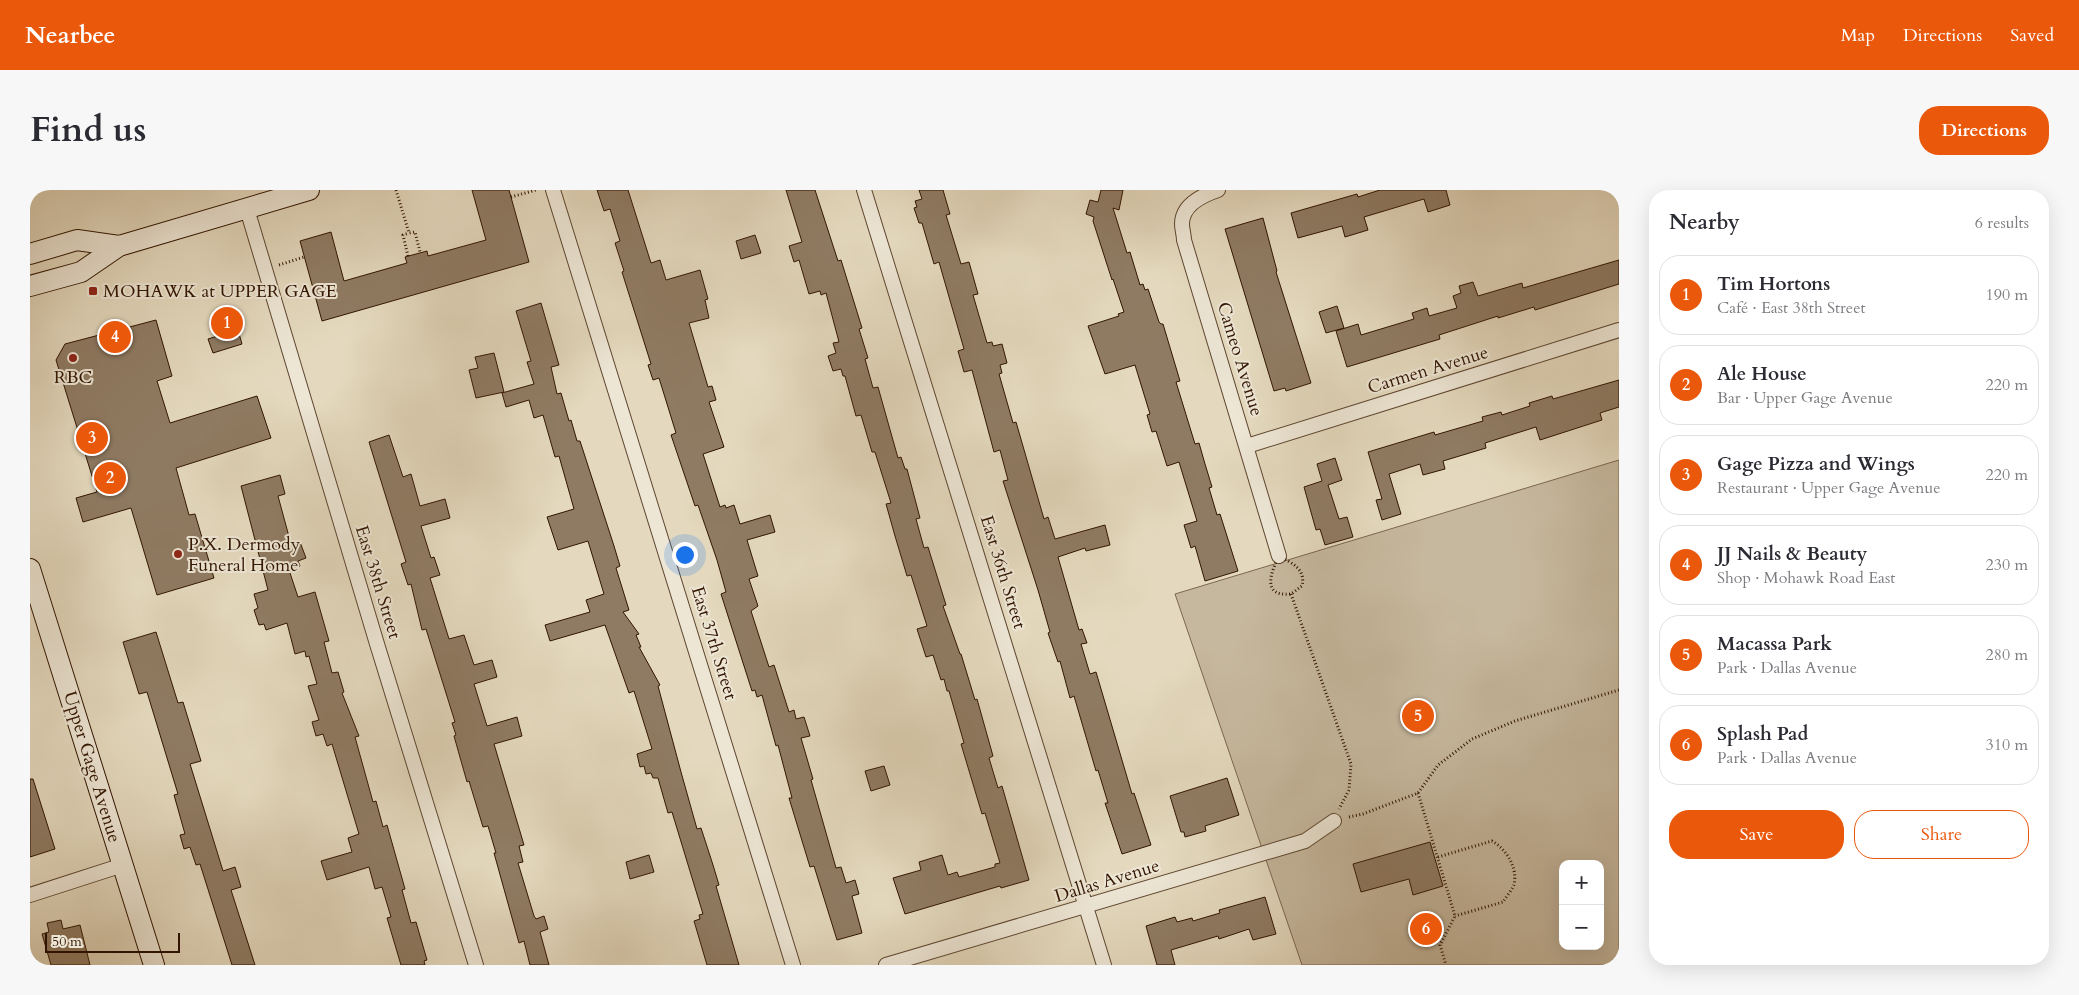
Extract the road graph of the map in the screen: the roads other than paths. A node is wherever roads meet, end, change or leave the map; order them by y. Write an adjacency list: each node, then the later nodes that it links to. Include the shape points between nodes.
1 (309, 190): 5 (main road)
2 (553, 190): 19 (street, East 37th Street)
3 (864, 190): 16 (street, East 36th Street)
4 (1218, 190): 10 (street, Cameo Avenue, via 1205,194 1189,206 1181,222)
5 (247, 209): 6 (main road); 18 (street, East 38th Street)
6 (119, 246): 7 (main road, via 77,240); 8 (main road, via 81,272)
7 (30, 254)
8 (30, 286)
9 (1619, 330): 10 (street, Carmen Avenue)
10 (1247, 446): 11 (street, Cameo Avenue)
11 (1279, 556)
12 (30, 569): 14 (main road, Upper Gage Avenue)
13 (1334, 821): 16 (street, Dallas Avenue, via 1305,841)
14 (123, 865): 15 (street); 17 (main road, Upper Gage Avenue)
15 (30, 895)
16 (1086, 907): 20 (street, Dallas Avenue); 21 (street, East 36th Street)
17 (154, 965)
18 (476, 965)
19 (793, 965)
20 (886, 965)
21 (1104, 965)

